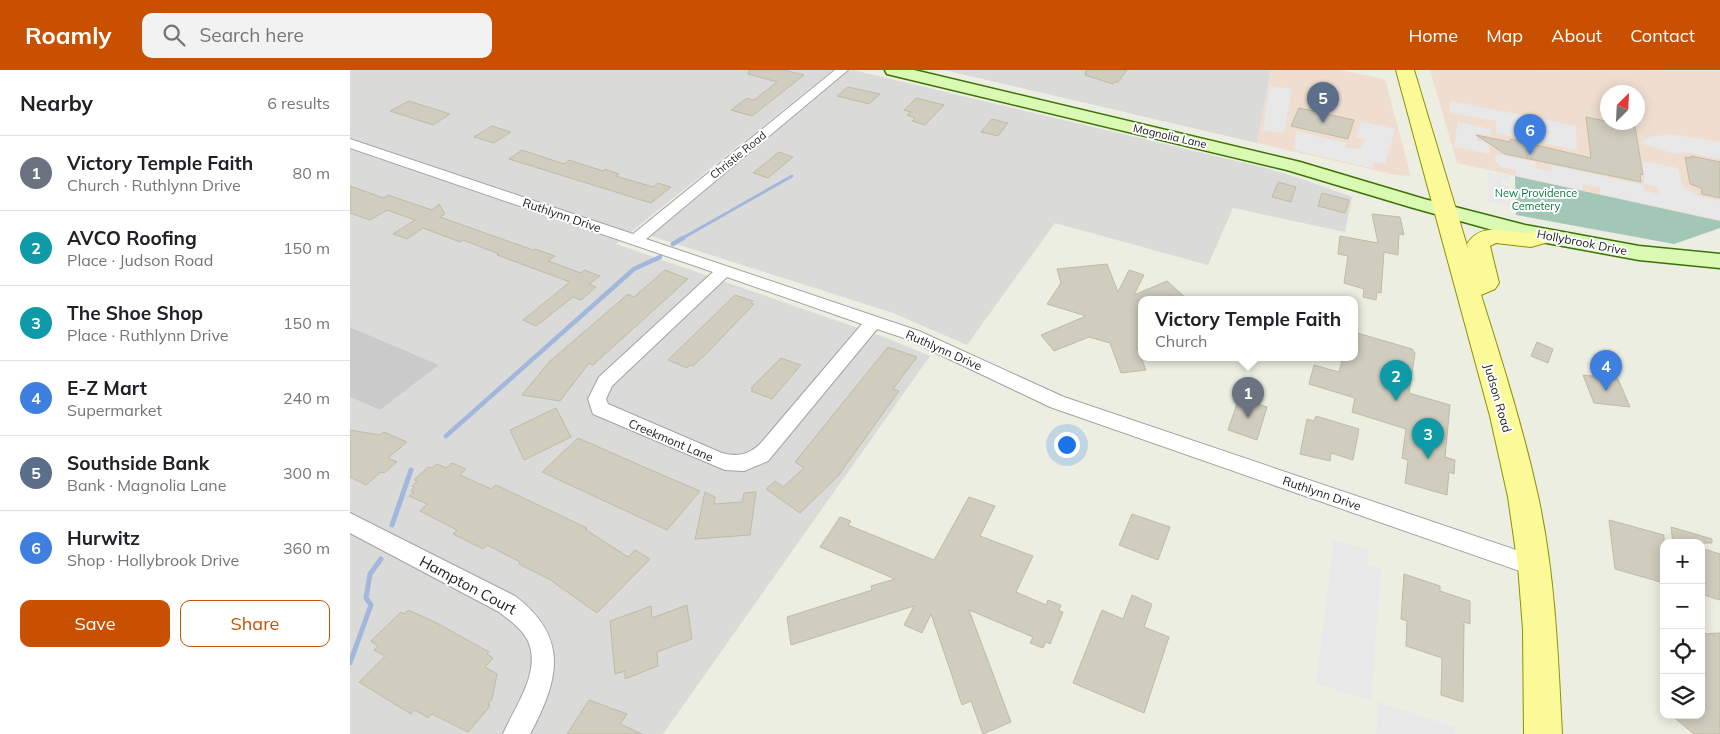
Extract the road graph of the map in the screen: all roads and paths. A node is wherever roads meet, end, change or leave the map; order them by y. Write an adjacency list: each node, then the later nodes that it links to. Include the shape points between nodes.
1 (842, 70): 7 (street, Christie Road)
2 (893, 70): 5 (main road, Magnolia Lane, via 1272,161)
3 (1406, 70): 5 (main road, Judson Road)
4 (350, 143): 7 (street, Ruthlynn Drive)
5 (1446, 211): 6 (main road, Hollybrook Drive); 10 (main road, Judson Road)
6 (1544, 236): 8 (main road, Hollybrook Drive, via 1639,253); 10 (main road, via 1530,240 1495,235 1485,238 1478,244 1478,250 1487,284)
7 (635, 240): 9 (street, Ruthlynn Drive)
8 (1720, 261)
9 (725, 270): 11 (street, Ruthlynn Drive); 11 (street, Creekmont Lane, via 605,382 597,399 600,409 718,460 735,464 750,462 767,450)
10 (1468, 291): 13 (main road, Judson Road, via 1511,446)
11 (874, 321): 13 (street, Ruthlynn Drive, via 930,342 1057,402)
12 (350, 522): 14 (street, Hampton Court, via 507,604 530,621 541,643 543,667 536,692)
13 (1534, 566): 15 (main road, Judson Road, via 1540,629)
14 (516, 734)
15 (1543, 734)

